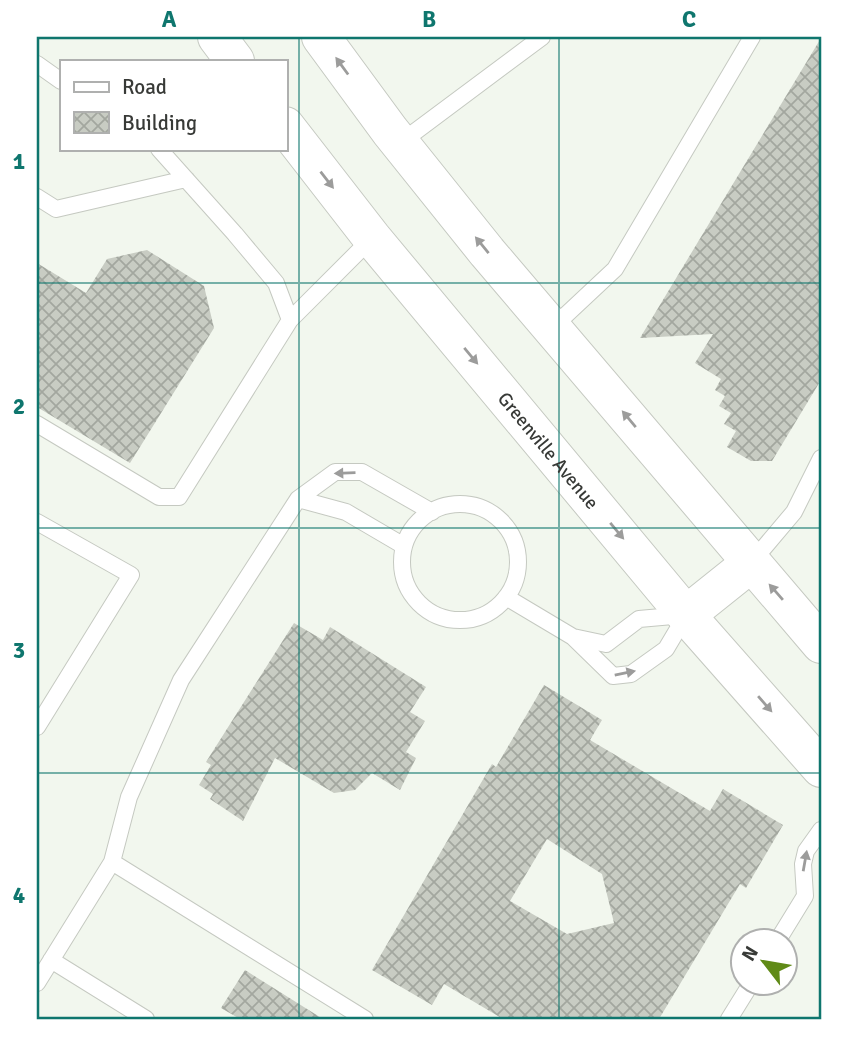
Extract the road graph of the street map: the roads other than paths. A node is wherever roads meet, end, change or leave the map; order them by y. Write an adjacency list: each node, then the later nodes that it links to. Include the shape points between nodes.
1 (217, 37): 5 (main road)
2 (321, 37): 9 (main road, one-way to 2)
3 (542, 37): 9 (lane)
4 (752, 37): 15 (lane, via 615,269)
5 (234, 60)
6 (37, 64): 7 (lane)
7 (60, 80)
8 (287, 129): 13 (main road, Greenville Avenue, one-way to 13)
9 (400, 143): 15 (main road, one-way to 9)
10 (160, 150): 11 (lane)
11 (186, 179): 12 (lane, via 56,209); 14 (lane, via 276,283)
12 (37, 197)
13 (372, 238): 14 (lane); 24 (main road, Greenville Avenue, one-way to 24)
14 (290, 320): 16 (lane, via 179,498 159,497)
15 (552, 328): 22 (main road, one-way to 15)
16 (37, 424)
17 (821, 458): 22 (lane, via 794,512)
18 (298, 499): 19 (lane, one-way to 18, via 362,472 335,471); 21 (lane, via 346,513); 30 (lane, via 181,680 129,797)
19 (432, 512): 21 (lane, via 412,530); 23 (lane, via 463,504 499,518 517,552 517,572)
20 (37, 522): 27 (lane, via 131,575)
21 (404, 546): 23 (lane, via 405,582 427,610 457,620 473,618 488,613)
22 (751, 563): 24 (main road); 26 (main road, one-way to 22)
23 (506, 597): 25 (lane)
24 (687, 615): 25 (lane, via 639,619 606,644); 25 (lane, one-way to 24, via 613,676 631,674 667,649); 28 (main road, Greenville Avenue, one-way to 28)
25 (573, 637)
26 (821, 643)
27 (37, 727)
28 (821, 768)
29 (821, 830): 31 (lane, one-way to 29, via 805,896 806,851)
30 (112, 862): 32 (lane); 36 (lane)
31 (787, 926)
32 (51, 960): 33 (lane); 35 (lane)
33 (37, 983)
34 (743, 996): 37 (lane)
35 (146, 1019)
36 (365, 1019)
37 (729, 1019)

